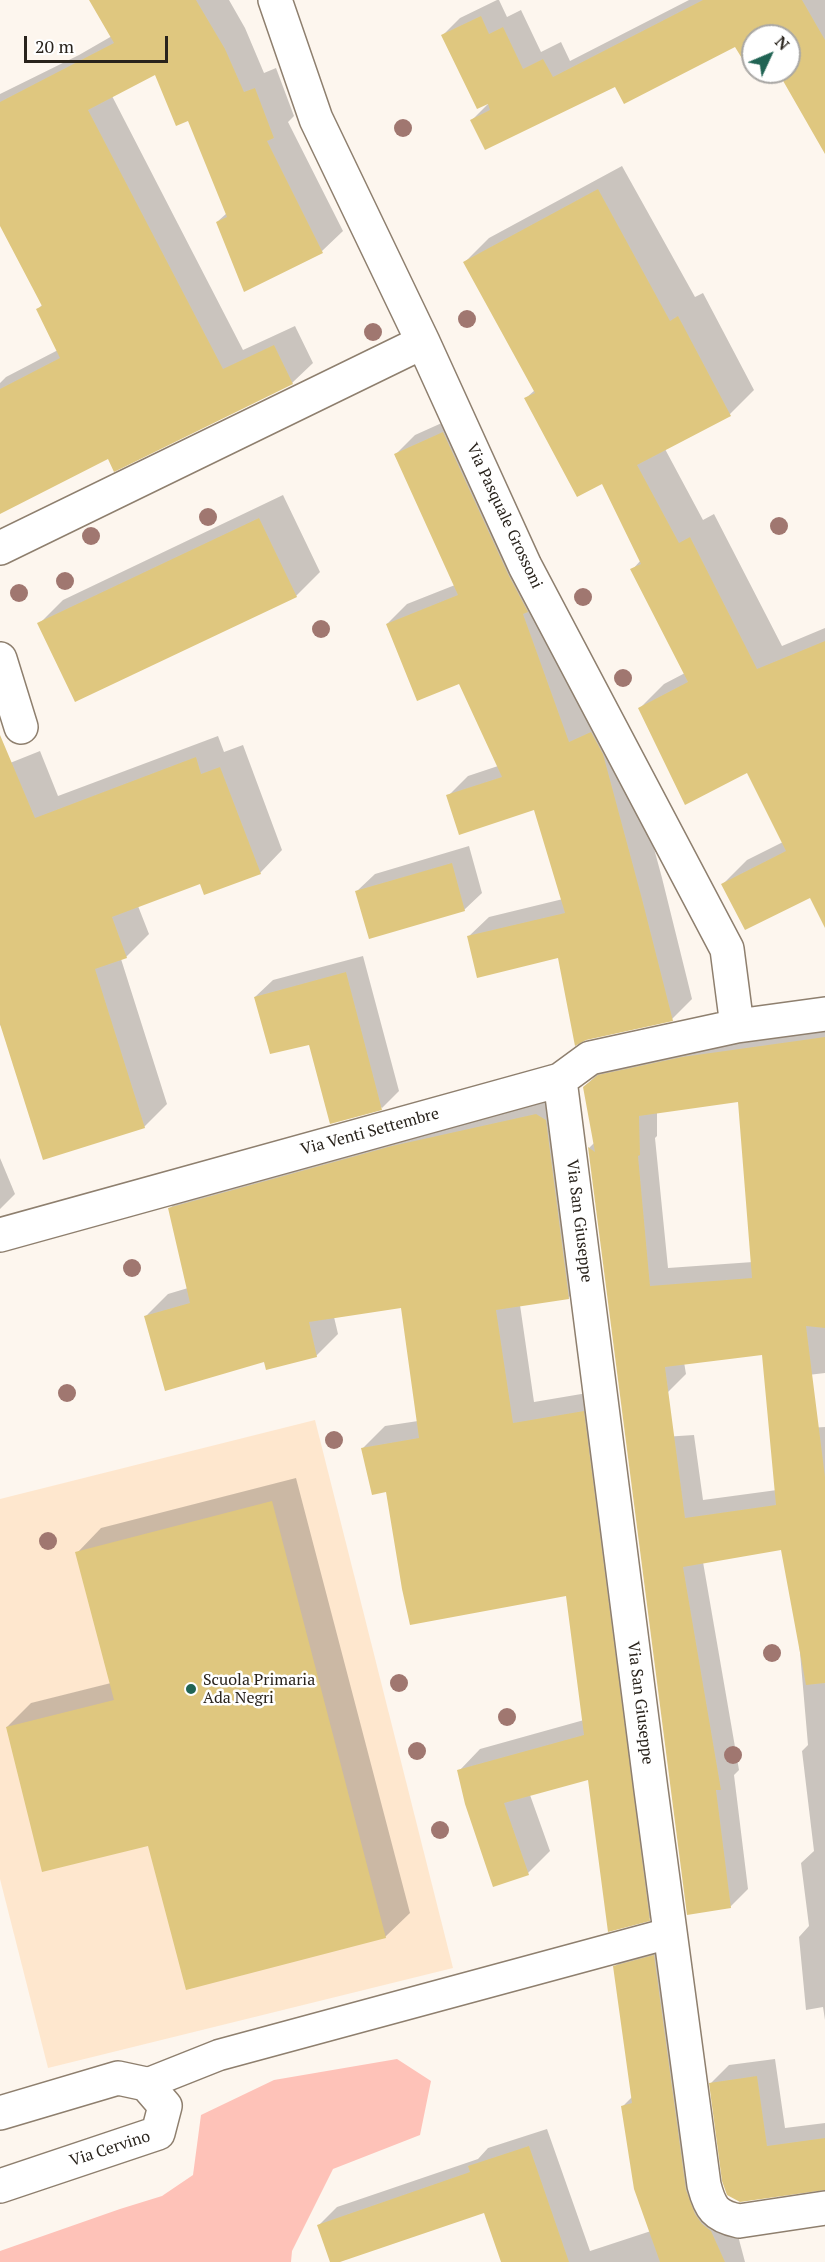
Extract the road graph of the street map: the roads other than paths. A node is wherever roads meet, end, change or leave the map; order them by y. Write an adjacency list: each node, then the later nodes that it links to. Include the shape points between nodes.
1 (275, 0): 2 (street, Via Pasquale Grossoni, via 316,119)
2 (423, 342): 3 (street); 7 (street, Via Pasquale Grossoni, via 525,566 727,949)
3 (0, 548)
4 (0, 659): 5 (street)
5 (21, 727)
6 (825, 1014): 7 (street, Via Venti Settembre)
7 (736, 1026): 8 (street, Via Venti Settembre, via 590,1058)
8 (560, 1080): 9 (street, Via Venti Settembre); 10 (street, Via San Giuseppe)
9 (0, 1235)
10 (670, 1933): 11 (street, via 219,2055); 14 (street, Via San Giuseppe, via 704,2185 715,2212 739,2221)
11 (146, 2084): 12 (street, via 118,2078); 13 (street, Via Cervino, via 165,2106 158,2133)
12 (0, 2113)
13 (0, 2186)
14 (825, 2208)

